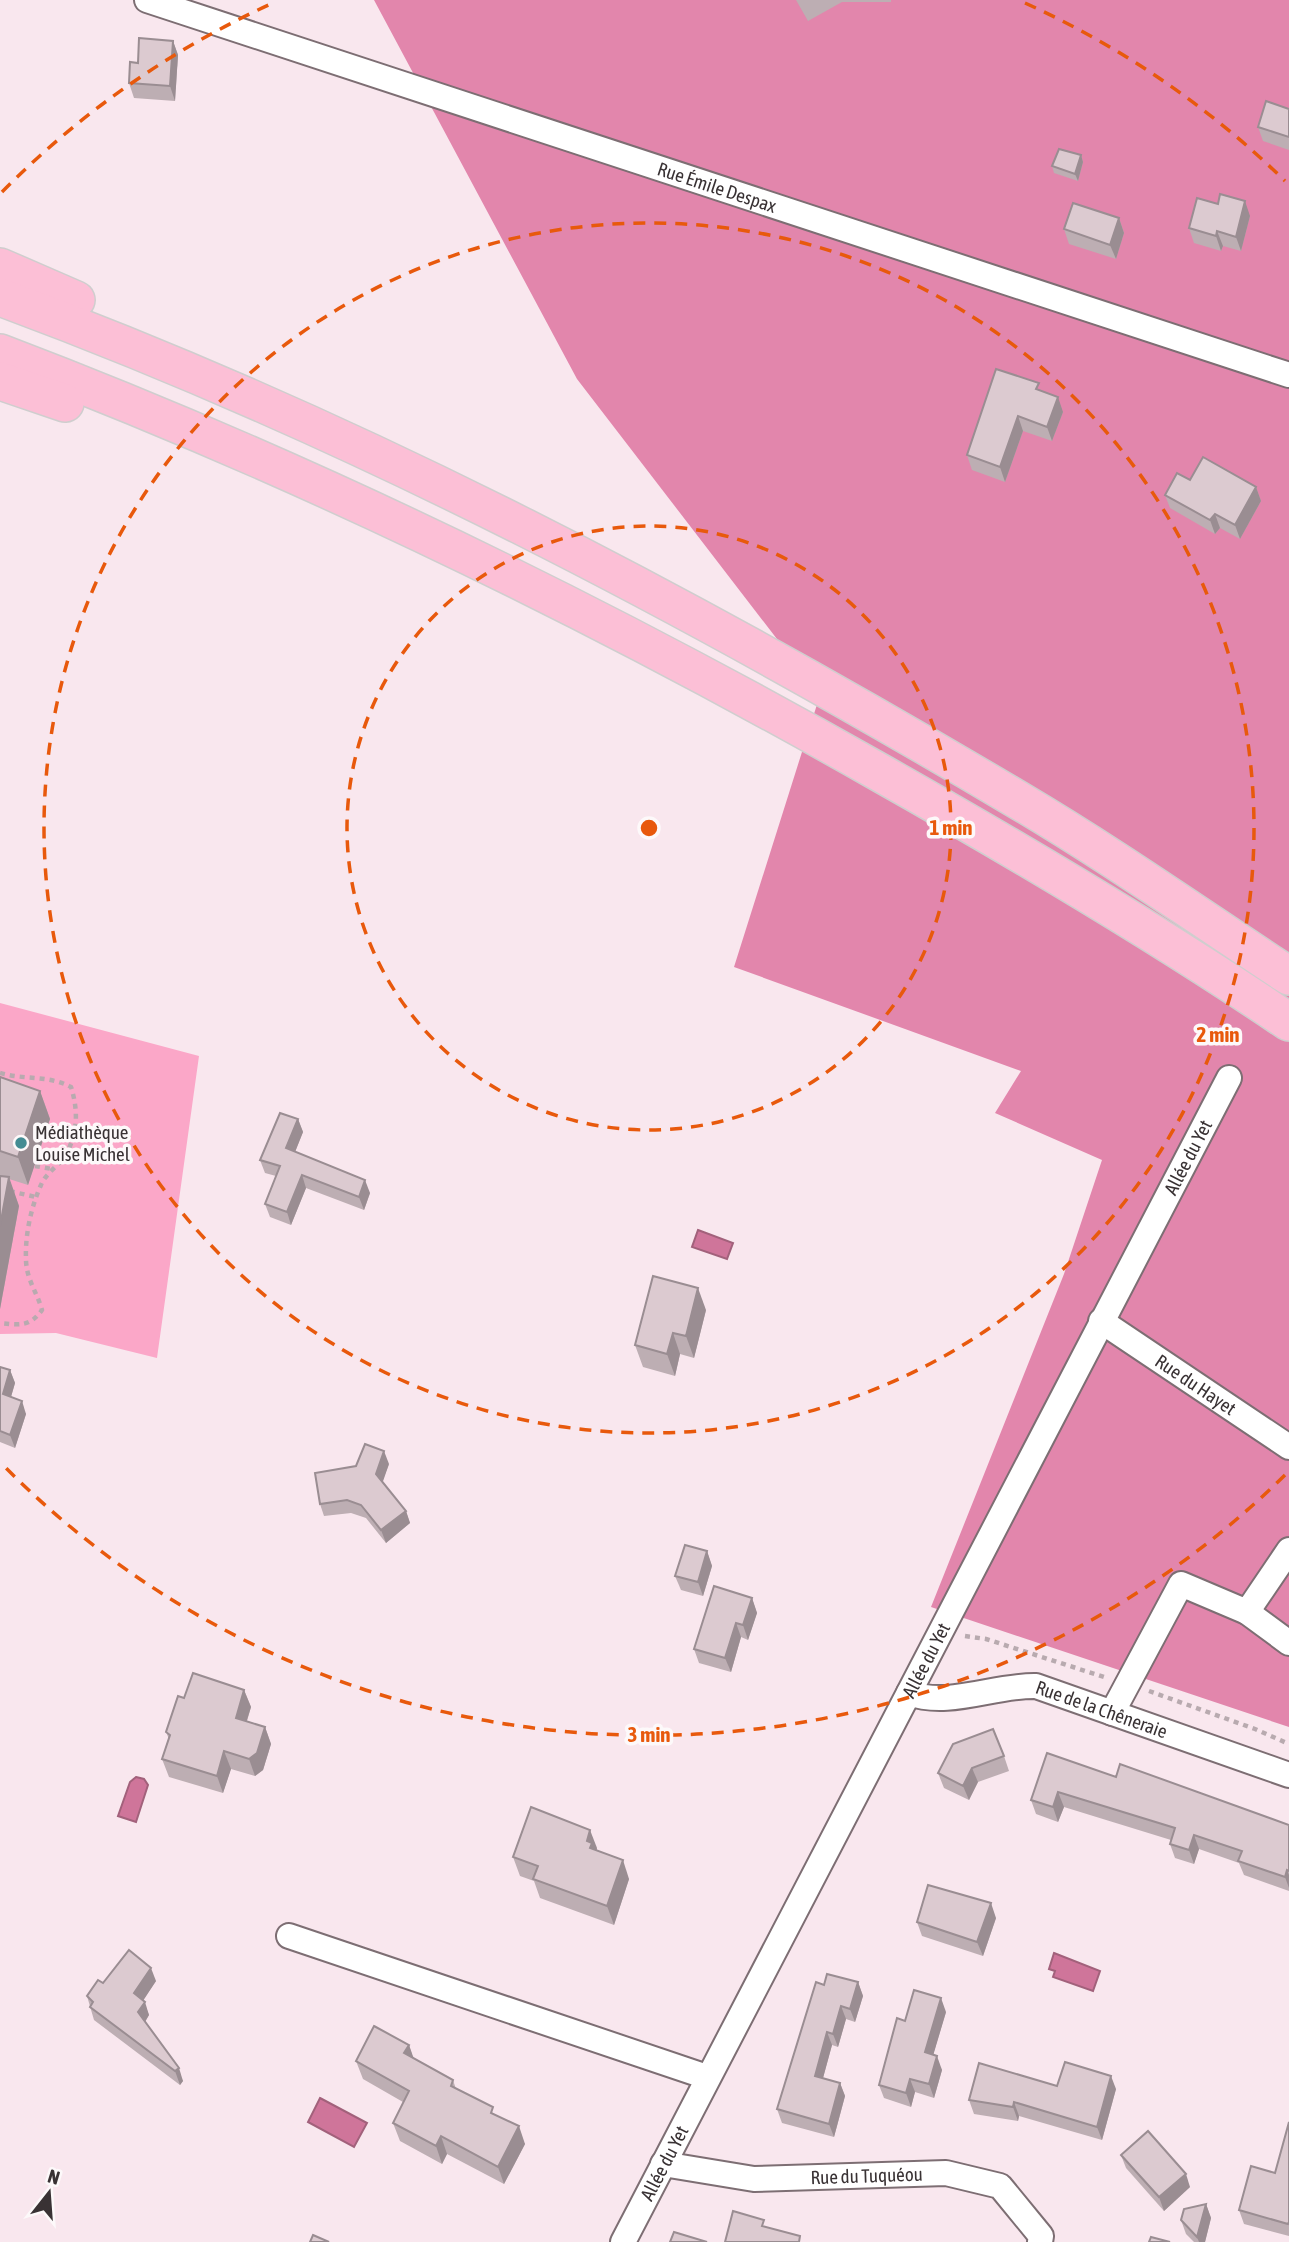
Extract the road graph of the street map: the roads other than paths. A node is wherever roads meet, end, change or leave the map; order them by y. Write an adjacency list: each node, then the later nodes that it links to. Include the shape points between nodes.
1 (147, 0): 5 (street, Rue Émile Despax)
2 (0, 267): 8 (highway, via 269,384)
3 (0, 297): 8 (highway, via 162,360)
4 (0, 352): 7 (highway)
5 (1289, 376)
6 (0, 381): 7 (highway)
7 (285, 473): 10 (highway, via 467,555 645,642 764,707 1004,843)
8 (428, 481): 9 (highway, via 666,601 1020,801)
9 (1289, 976)
10 (1289, 1022)
11 (1229, 1078): 12 (street, Allée du Yet)
12 (1101, 1321): 13 (street, Rue du Hayet); 17 (street, Allée du Yet)
13 (1289, 1447)
14 (1289, 1550): 15 (street)
15 (1247, 1612): 16 (street); 18 (street, via 1181,1584)
16 (1289, 1643)
17 (909, 1693): 18 (street, Rue de la Chêneraie, via 926,1699 965,1696 1009,1685 1035,1686); 21 (street, Allée du Yet)
18 (1112, 1713): 19 (street, Rue de la Chêneraie)
19 (1289, 1775)
20 (289, 1936): 21 (street)
21 (707, 2077): 22 (street, Allée du Yet)
22 (663, 2164): 23 (street, Allée du Yet); 24 (street, Rue du Tuquéou, via 754,2179 946,2173 1000,2186 1041,2236)
23 (623, 2242)
24 (1040, 2242)

